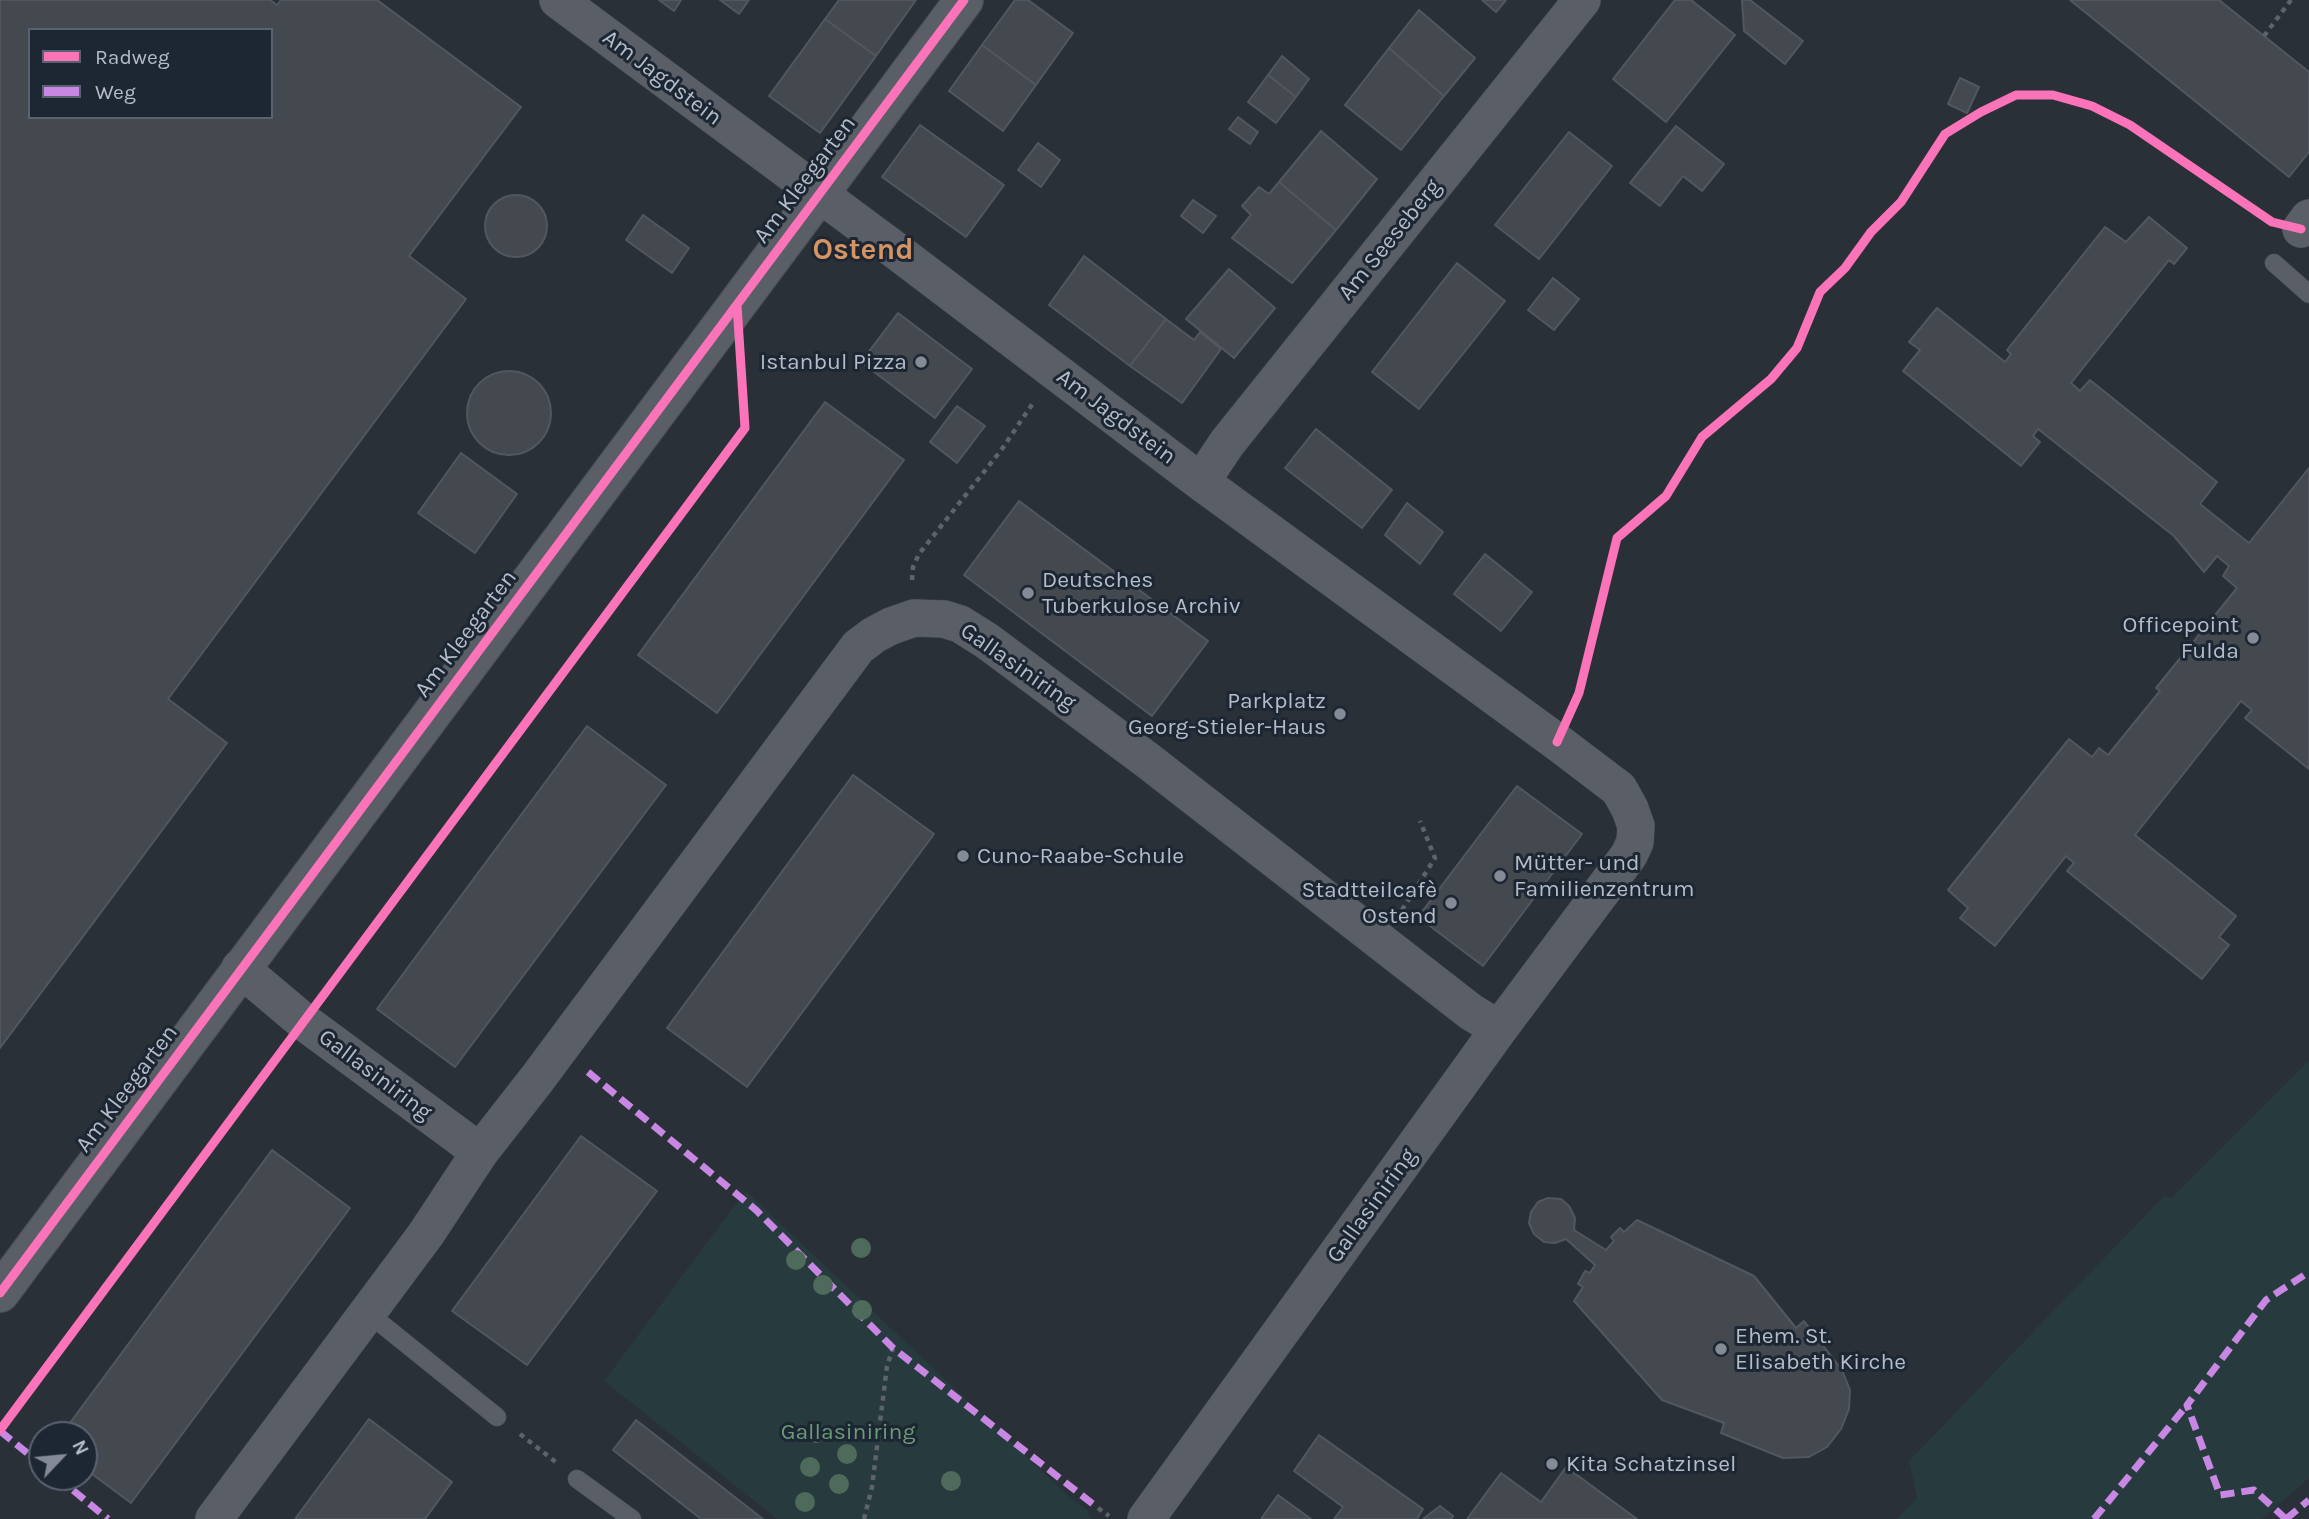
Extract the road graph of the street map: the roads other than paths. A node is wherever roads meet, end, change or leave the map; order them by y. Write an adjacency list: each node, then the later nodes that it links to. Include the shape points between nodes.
1 (558, 0): 4 (street, Am Jagdstein)
2 (964, 0): 4 (street, Am Kleegarten)
3 (1582, 0): 7 (street, Am Seeseberg, via 1227,443)
4 (818, 194): 7 (street, Am Jagdstein); 9 (street, Am Kleegarten)
5 (2274, 263): 6 (lane)
6 (2309, 295)
7 (1201, 482): 8 (street, Am Jagdstein, via 1619,789 1636,826)
8 (1629, 855): 10 (street, Gallasiniring)
9 (240, 968): 11 (street, Gallasiniring, via 304,1022); 12 (street, Am Kleegarten)
10 (1499, 1029): 11 (street, Gallasiniring, via 987,641 944,618 914,618 858,647); 18 (street, Gallasiniring)
11 (480, 1152): 13 (street, Gallasiniring)
12 (0, 1293)
13 (368, 1313): 14 (lane); 16 (street, Gallasiniring)
14 (497, 1417)
15 (577, 1479): 17 (lane)
16 (214, 1519)
17 (632, 1519)
18 (1146, 1519)

